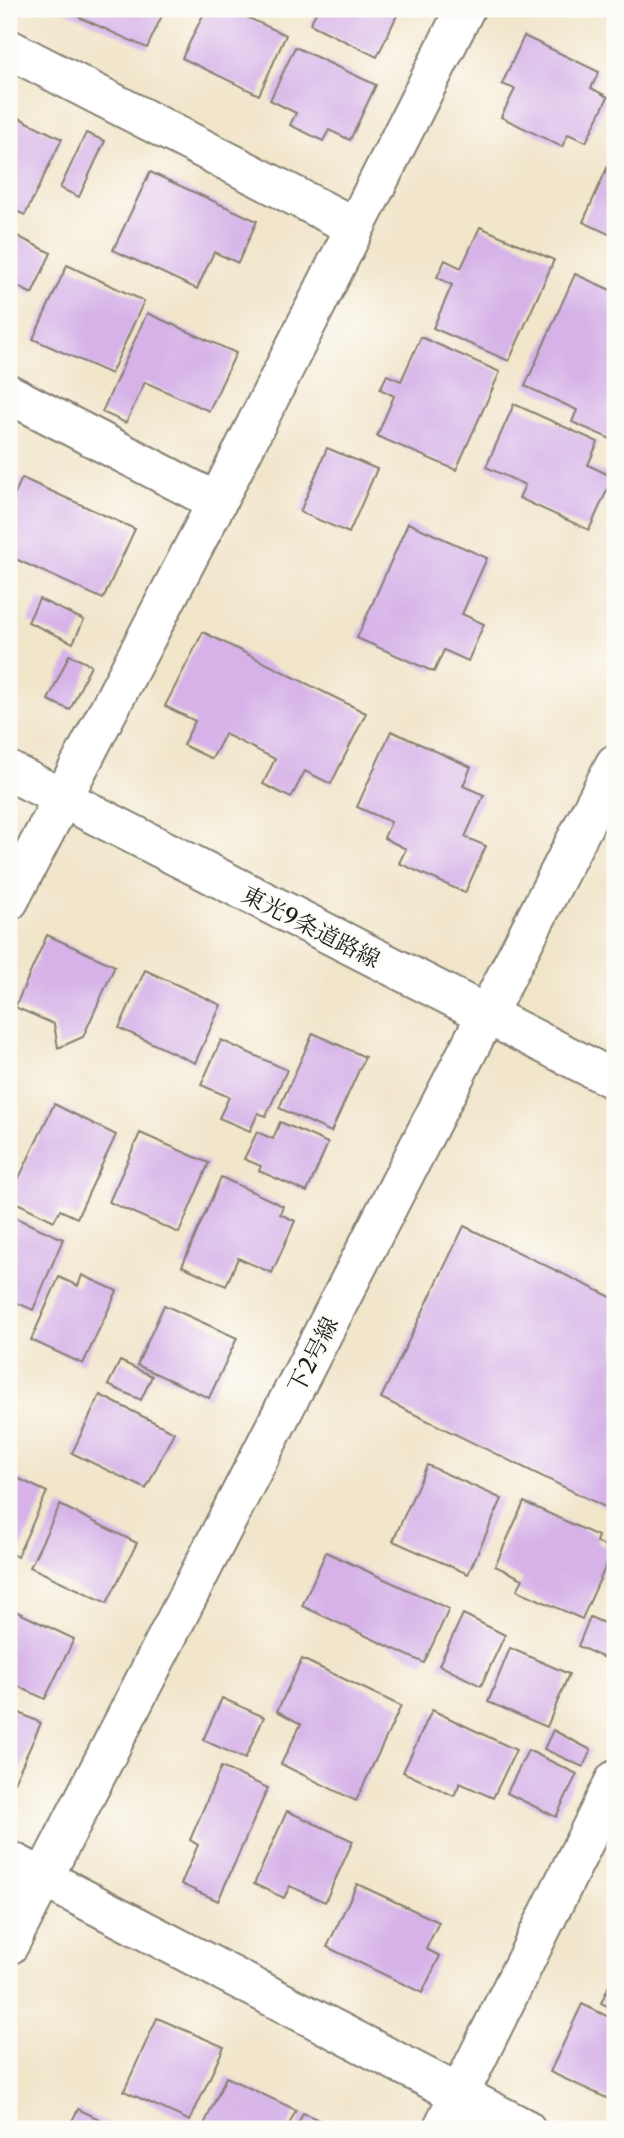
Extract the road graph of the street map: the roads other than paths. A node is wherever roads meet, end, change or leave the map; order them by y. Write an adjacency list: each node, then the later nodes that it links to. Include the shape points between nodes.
1 (465, 9): 3 (street)
2 (9, 49): 3 (street)
3 (355, 227): 5 (street)
4 (9, 394): 5 (street)
5 (217, 502): 8 (street)
6 (615, 764): 10 (street, 下2号線)
7 (9, 771): 8 (street, 東光9条道路線)
8 (61, 798): 9 (street); 10 (street, 東光9条道路線)
9 (9, 901)
10 (487, 1017): 11 (street, 東光9条道路線); 14 (street, 下2号線)
11 (615, 1080)
12 (615, 1780): 16 (street)
13 (9, 1860): 14 (street)
14 (43, 1878): 15 (street, 下2号線); 16 (street)
15 (9, 1945)
16 (459, 2095): 17 (street); 18 (street)
17 (442, 2129)
18 (526, 2129)

